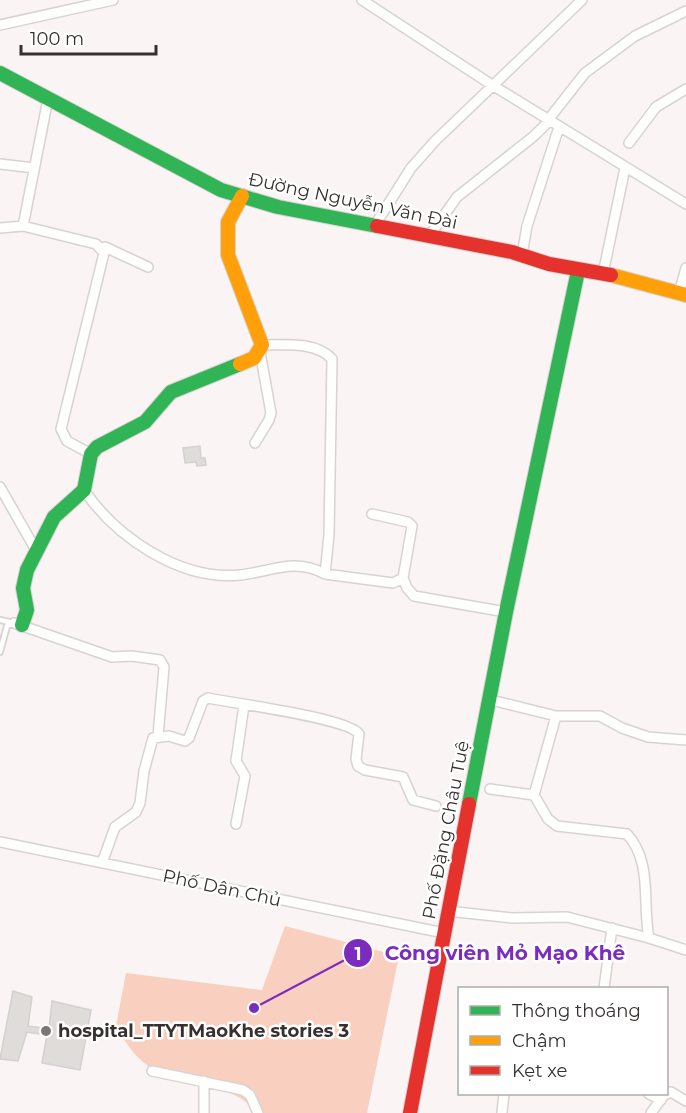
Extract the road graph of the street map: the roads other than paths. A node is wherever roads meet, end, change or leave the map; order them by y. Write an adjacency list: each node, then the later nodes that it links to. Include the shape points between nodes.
1 (113, 0): 5 (street)
2 (362, 0): 7 (street)
3 (582, 0): 7 (street)
4 (686, 11): 10 (street, via 635,36 585,74)
5 (0, 25)
6 (0, 73): 9 (street, Đường Nguyễn Văn Đài)
7 (492, 85): 10 (street); 18 (street, via 411,168)
8 (686, 88): 12 (street, via 656,107)
9 (48, 99): 14 (street); 16 (street, Đường Nguyễn Văn Đài, via 220,190)
10 (549, 121): 11 (street); 21 (street, via 457,197)
11 (559, 127): 15 (street); 23 (street, via 527,226)
12 (629, 143)
13 (0, 164): 14 (street)
14 (34, 168): 19 (street)
15 (624, 168): 17 (street); 27 (street)
16 (242, 196): 18 (street, Đường Nguyễn Văn Đài, via 278,207); 29 (street, via 228,222 228,255)
17 (686, 204)
18 (375, 225): 21 (street, Đường Nguyễn Văn Đài)
19 (23, 226): 20 (street); 22 (street)
20 (0, 228)
21 (430, 235): 23 (street, Đường Nguyễn Văn Đài)
22 (101, 248): 24 (street); 31 (street, via 104,253 61,429 67,441)
23 (522, 255): 26 (street, Đường Nguyễn Văn Đài)
24 (148, 267)
25 (686, 268): 28 (street)
26 (578, 271): 27 (street, Đường Nguyễn Văn Đài); 38 (street)
27 (603, 274): 28 (street, Đường Nguyễn Văn Đài)
28 (683, 294)
29 (261, 349): 30 (street, via 271,413); 31 (street, via 254,358 171,392 145,422); 36 (street, via 315,348 332,359)
30 (255, 443)
31 (91, 453): 33 (street)
32 (0, 487): 35 (street)
33 (84, 490): 35 (street, via 54,518); 36 (street, via 109,520 175,566 230,576 290,566)
34 (372, 514): 37 (street, via 412,526)
35 (37, 552): 40 (street, via 23,588 27,610)
36 (325, 574): 37 (street, via 393,583)
37 (403, 578): 38 (street, via 414,596)
38 (506, 612): 42 (street, Phố Đặng Châu Tuệ)
39 (0, 620): 40 (lane)
40 (18, 624): 41 (lane, via 7,626); 45 (street, via 112,657 160,660 164,667)
41 (0, 652)
42 (491, 698): 44 (street); 53 (street, Phố Đặng Châu Tuệ)
43 (244, 705): 45 (street, via 208,699 203,701 185,741); 49 (street, via 351,727 359,734 358,765 365,770 403,777 413,800); 50 (street, via 236,761 245,776)
44 (556, 716): 46 (street, via 600,716 648,737); 48 (street)
45 (158, 736): 52 (street, via 153,738 149,751 136,812 115,827)
46 (686, 740)
47 (490, 789): 48 (street)
48 (534, 795): 56 (street, via 548,819 557,826 627,834 632,839 645,874)
49 (436, 806)
50 (236, 824)
51 (0, 842): 52 (street, Phố Dân Chủ)
52 (102, 863): 55 (street, Phố Dân Chủ)
53 (447, 911): 54 (street, via 512,918 567,917); 55 (street, Phố Đặng Châu Tuệ)
54 (612, 928): 56 (street); 58 (street)
55 (444, 933): 70 (street, Phố Đặng Châu Tuệ)
56 (649, 938): 57 (street)
57 (686, 950)
58 (604, 987)
59 (152, 1071): 60 (street)
60 (204, 1082): 68 (street); 69 (street, via 243,1090)
61 (668, 1094): 66 (street, via 671,1092)
62 (504, 1095): 67 (street)
63 (651, 1095): 65 (street)
64 (667, 1095): 65 (street)
65 (661, 1100): 71 (street)
66 (686, 1101)
67 (502, 1112)
68 (204, 1113)
69 (258, 1113)
70 (410, 1113)
71 (651, 1113)

